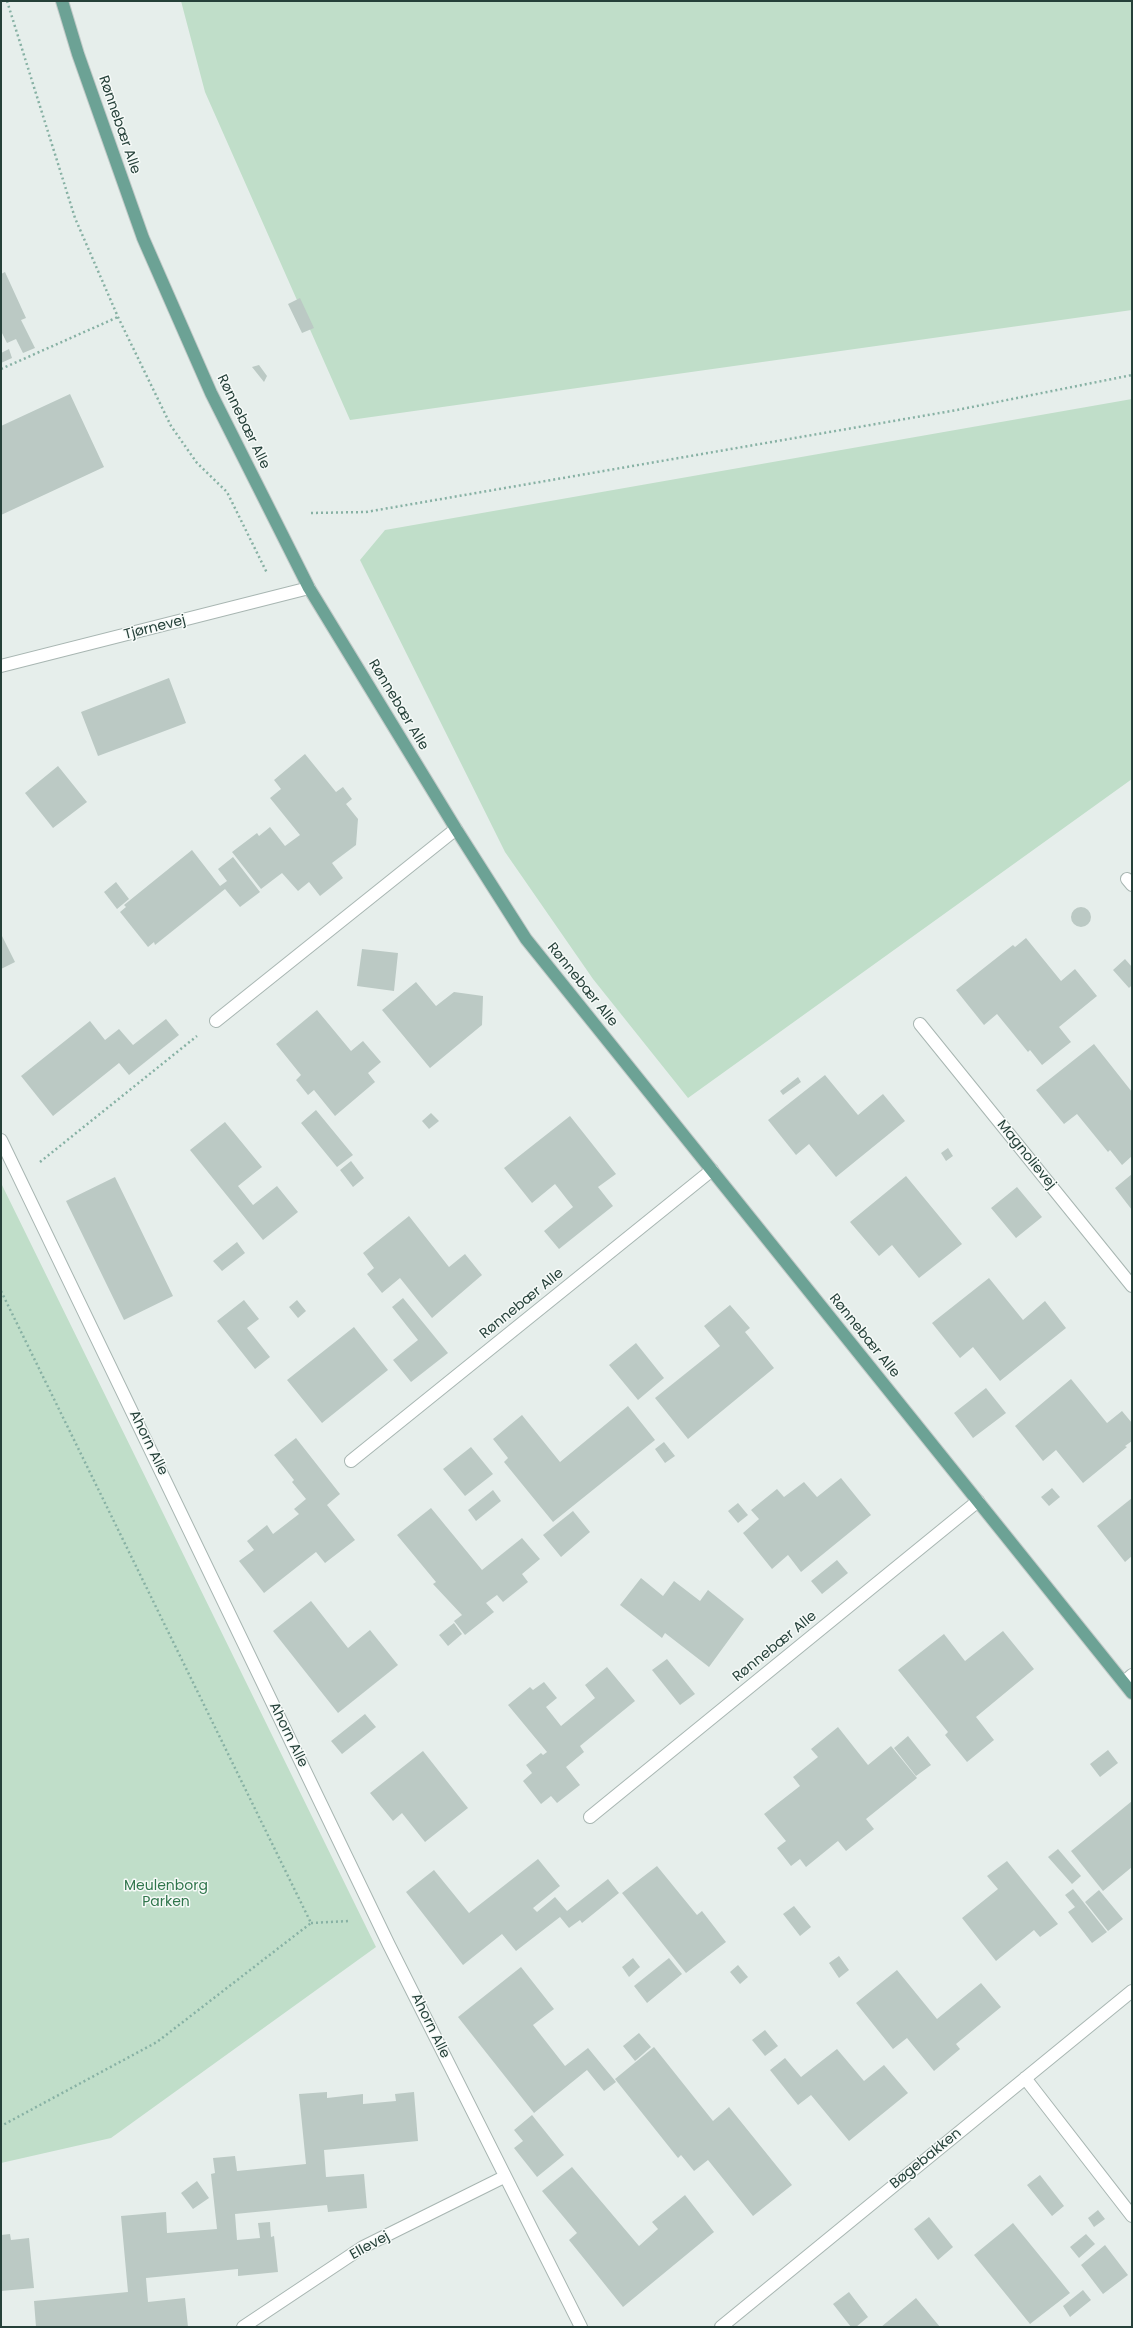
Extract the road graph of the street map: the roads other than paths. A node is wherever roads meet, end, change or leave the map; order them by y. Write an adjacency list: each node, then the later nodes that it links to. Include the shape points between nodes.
1 (62, 1): 2 (main road, Rønnebær Alle, via 78,54 143,238 211,393)
2 (309, 588): 3 (street, Tjørnevej); 4 (main road, Rønnebær Alle)
3 (1, 666)
4 (456, 829): 5 (street); 8 (main road, Rønnebær Alle, via 526,939)
5 (216, 1021)
6 (920, 1024): 9 (street, Magnolievej)
7 (1, 1140): 17 (street, Ahorn Alle, via 377,1920)
8 (712, 1170): 10 (street, Rønnebær Alle); 11 (main road, Rønnebær Alle)
9 (1132, 1286)
10 (351, 1461)
11 (978, 1501): 12 (main road, Rønnebær Alle); 14 (street, Rønnebær Alle)
12 (1128, 1678): 13 (main road, Rønnebær Alle)
13 (1132, 1693)
14 (590, 1817)
15 (1132, 1991): 16 (street, Bøgebakken)
16 (1025, 2078): 18 (street); 21 (street, Bøgebakken)
17 (504, 2177): 19 (street, Ellevej, via 363,2248); 20 (street, Ahorn Alle)
18 (1132, 2216)
19 (243, 2327)
20 (581, 2327)
21 (721, 2327)

